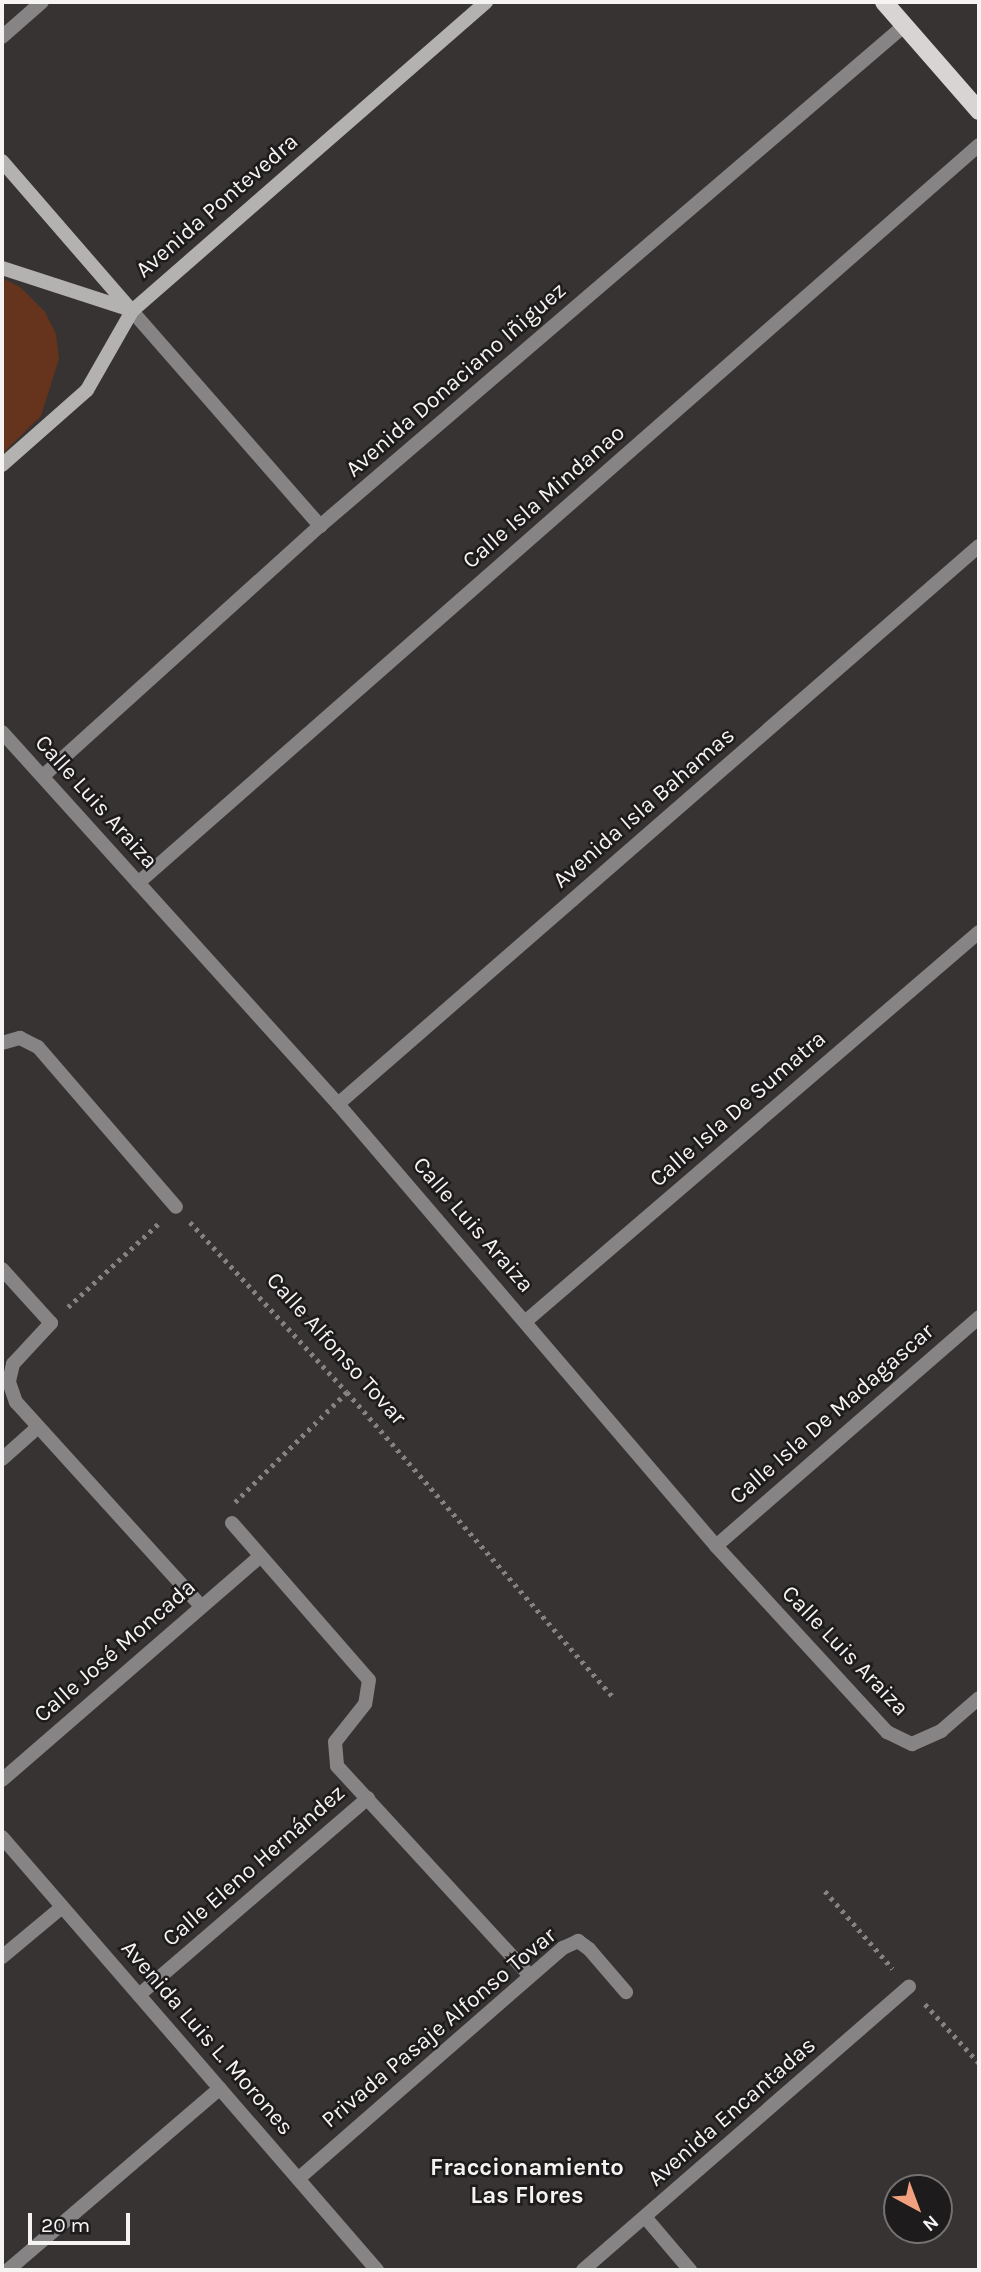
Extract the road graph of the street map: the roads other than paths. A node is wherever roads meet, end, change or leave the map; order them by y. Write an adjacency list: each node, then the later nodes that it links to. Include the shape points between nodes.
1 (42, 2): 5 (street)
2 (486, 2): 10 (street, Avenida Pontevedra)
3 (884, 2): 4 (main road)
4 (905, 25): 6 (main road); 12 (street, Avenida Donaciano Iñiguez)
5 (2, 37)
6 (979, 111)
7 (979, 145): 16 (street, Calle Isla Mindanao)
8 (2, 161): 10 (street)
9 (2, 268): 10 (street)
10 (132, 311): 11 (street, Avenida Pontevedra, via 87,390); 12 (street)
11 (2, 465)
12 (320, 526): 15 (street, Avenida Donaciano Iñiguez)
13 (979, 546): 19 (street, Avenida Isla Bahamas)
14 (2, 732): 15 (street, Calle Luis Araiza)
15 (43, 776): 16 (street, Calle Luis Araiza)
16 (138, 883): 19 (street, Calle Luis Araiza)
17 (979, 932): 23 (street, Calle Isla De Sumatra)
18 (2, 1043): 20 (street, via 20,1038 38,1047)
19 (338, 1104): 23 (street, Calle Luis Araiza)
20 (176, 1207)
21 (2, 1269): 24 (street, via 51,1323 21,1353 9,1376 10,1391)
22 (979, 1317): 27 (street, Calle Isla De Madagascar)
23 (526, 1321): 27 (street, Calle Luis Araiza)
24 (37, 1428): 25 (street); 29 (street)
25 (2, 1459)
26 (232, 1523): 28 (street)
27 (716, 1546): 30 (street, Calle Luis Araiza, via 887,1732 912,1744 941,1731)
28 (259, 1557): 29 (street, Calle José Moncada); 32 (street, Calle Eleno Hernández, via 361,1668 369,1692 335,1742 337,1766)
29 (201, 1606): 31 (street, Calle José Moncada)
30 (979, 1698)
31 (2, 1780)
32 (368, 1798): 36 (street); 39 (street, Calle Eleno Hernández)
33 (2, 1837): 34 (street, Avenida Luis L. Morones)
34 (62, 1907): 35 (street); 39 (street, Avenida Luis L. Morones)
35 (2, 1957)
36 (529, 1975): 38 (street, Privada Pasaje Alfonso Tovar, via 578,1941); 41 (street, Privada Pasaje Alfonso Tovar)
37 (909, 1987): 42 (street, Avenida Encantadas)
38 (626, 1992)
39 (139, 1995): 40 (street, Avenida Luis L. Morones)
40 (220, 2088): 41 (street, Avenida Luis L. Morones); 43 (street)
41 (298, 2179): 44 (street, Avenida Luis L. Morones)
42 (645, 2217): 45 (street, Avenida Encantadas); 46 (street)
43 (8, 2270)
44 (377, 2270)
45 (583, 2270)
46 (690, 2270)

